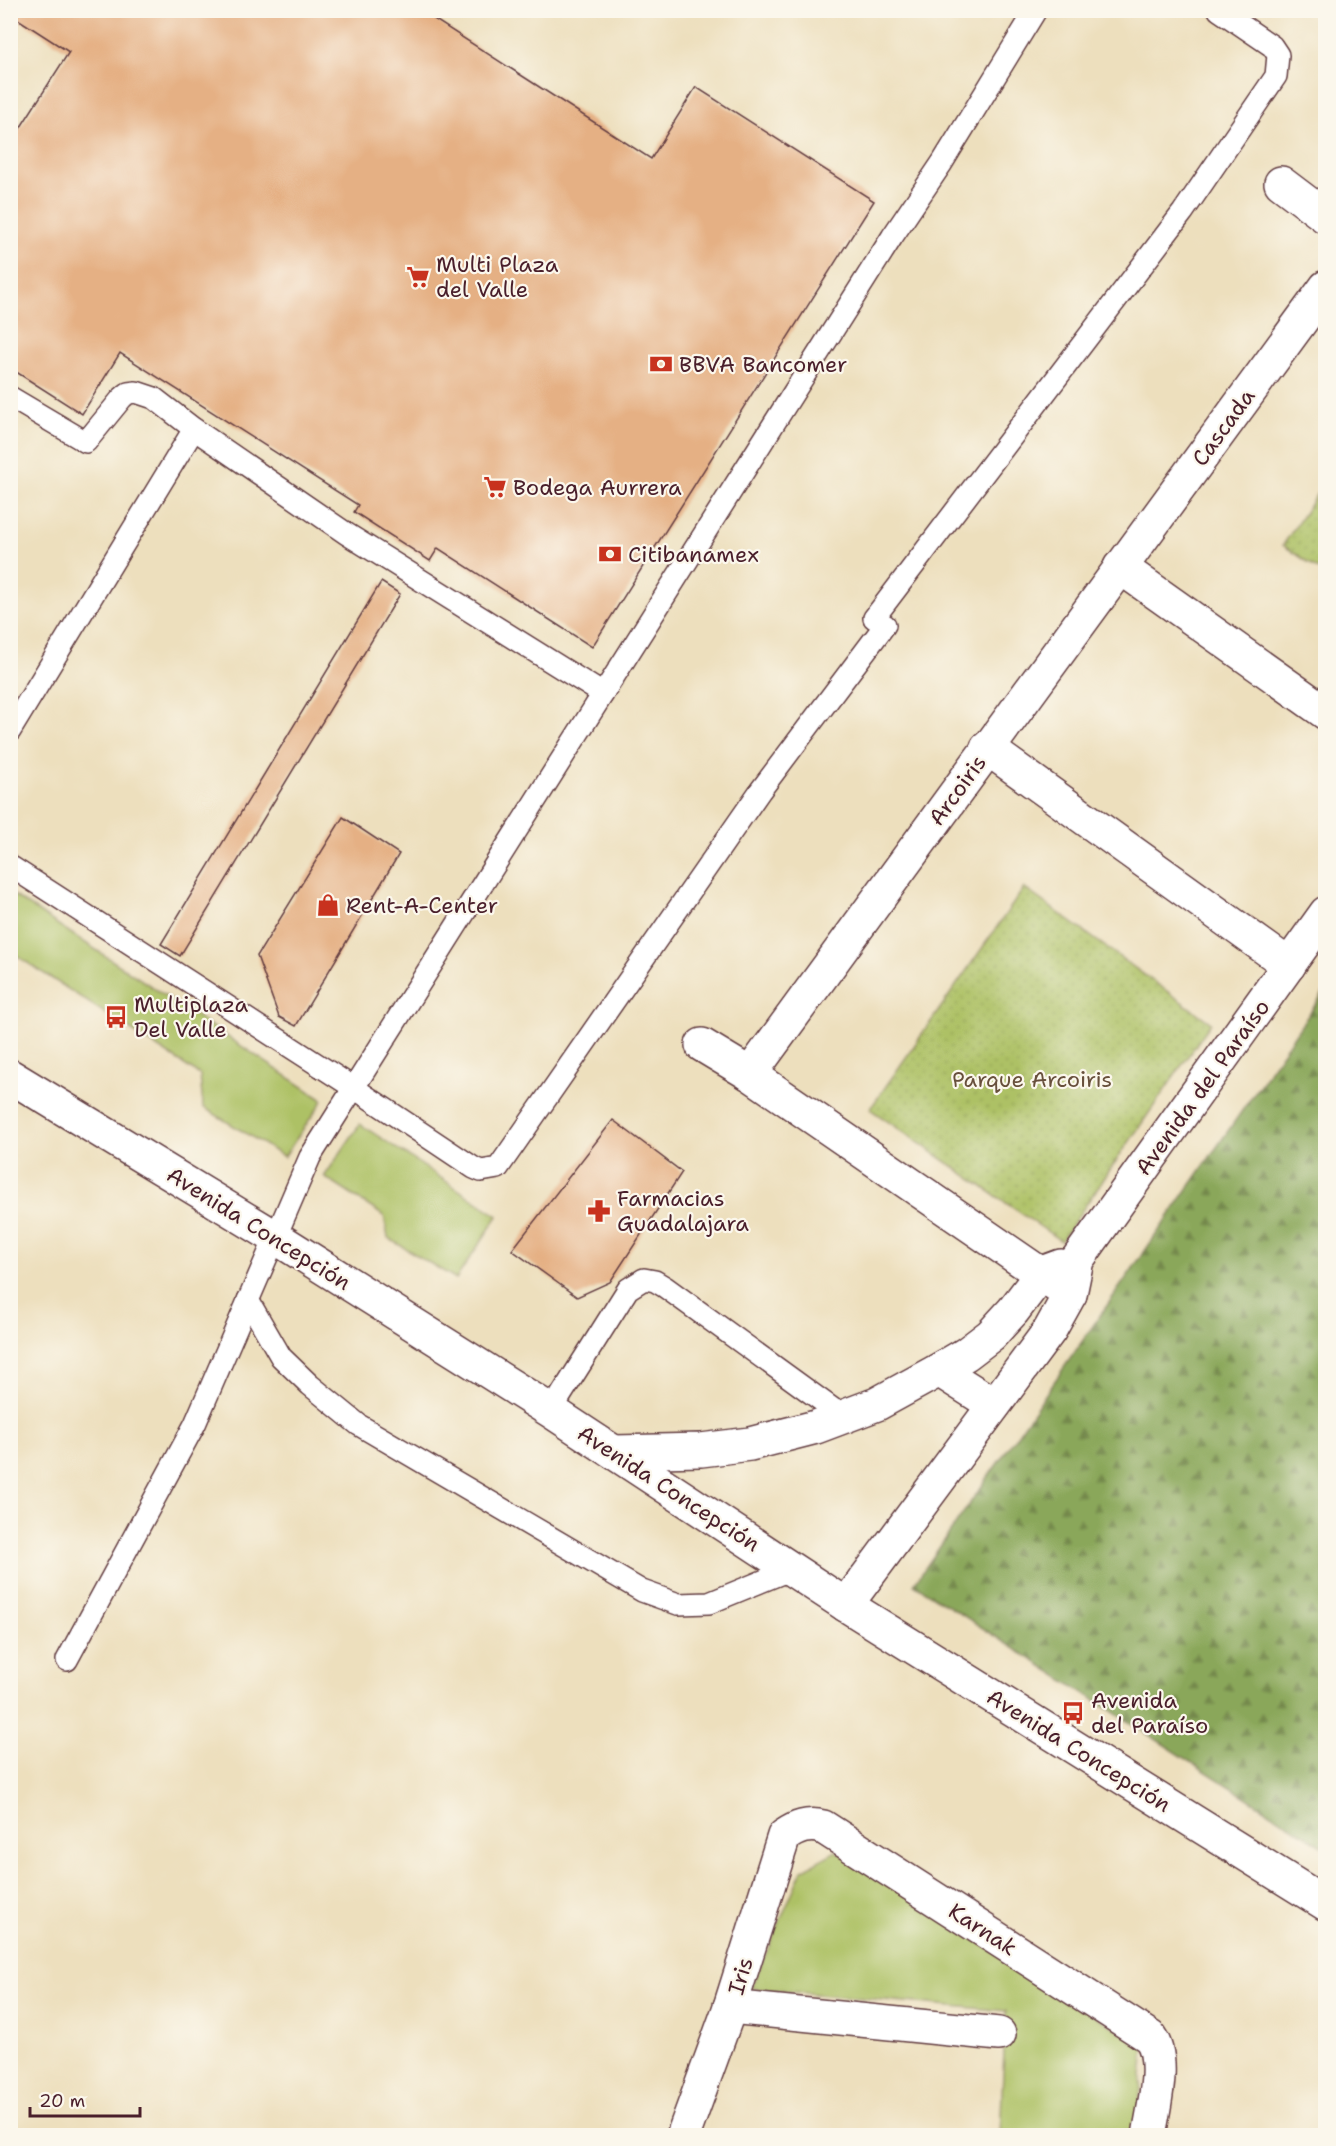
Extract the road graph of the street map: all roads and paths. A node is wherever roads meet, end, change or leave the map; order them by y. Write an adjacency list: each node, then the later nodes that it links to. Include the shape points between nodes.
1 (1036, 10): 9 (lane)
2 (1218, 10): 19 (lane, via 1272,46 1278,56 1276,76 1183,212 874,618 885,625 760,791 498,1168 474,1168)
3 (1281, 183): 4 (street)
4 (1326, 217)
5 (1326, 287): 8 (street, Cascada)
6 (10, 397): 7 (lane, via 86,442 122,398 136,392 154,398)
7 (194, 429): 9 (lane, via 347,534); 11 (lane)
8 (1120, 567): 10 (street); 12 (street, Cascada)
9 (603, 694): 19 (lane)
10 (1326, 713)
11 (10, 731)
12 (987, 748): 15 (street, Arcoiris); 17 (street, Arcoiris)
13 (10, 866): 19 (lane)
14 (1326, 913): 15 (street, Avenida del Paraíso)
15 (1289, 965): 21 (street, Avenida del Paraíso)
16 (702, 1044): 17 (street)
17 (750, 1074): 22 (street)
18 (10, 1076): 20 (street, Avenida Concepción)
19 (354, 1088): 20 (lane, via 310,1157)
20 (275, 1237): 24 (lane); 27 (street, Avenida Concepción)
21 (1077, 1260): 22 (street); 23 (street, Avenida del Paraíso)
22 (1042, 1274): 23 (street); 25 (street, via 991,1335)
23 (1070, 1294): 26 (street, Avenida del Paraíso, via 1050,1330)
24 (248, 1300): 30 (lane, via 281,1357 359,1425 642,1590 678,1604 709,1602); 32 (lane, via 195,1424)
25 (939, 1370): 26 (street); 28 (street)
26 (994, 1405): 31 (street, Avenida del Paraíso)
27 (551, 1410): 28 (lane, via 628,1289 644,1279 665,1287); 29 (street, Avenida Concepción)
28 (844, 1417): 29 (street, via 750,1444 701,1450)
29 (615, 1452): 30 (street, Avenida Concepción)
30 (792, 1569): 31 (street, Avenida Concepción)
31 (846, 1605): 34 (street, Avenida Concepción)
32 (67, 1660)
33 (804, 1825): 35 (street, Iris, via 784,1836); 38 (street, Karnak, via 823,1827 1143,2031 1156,2045 1158,2067)
34 (1326, 1904)
35 (730, 2007): 36 (street); 37 (street, Iris)
36 (999, 2034)
37 (683, 2136)
38 (1149, 2136)

